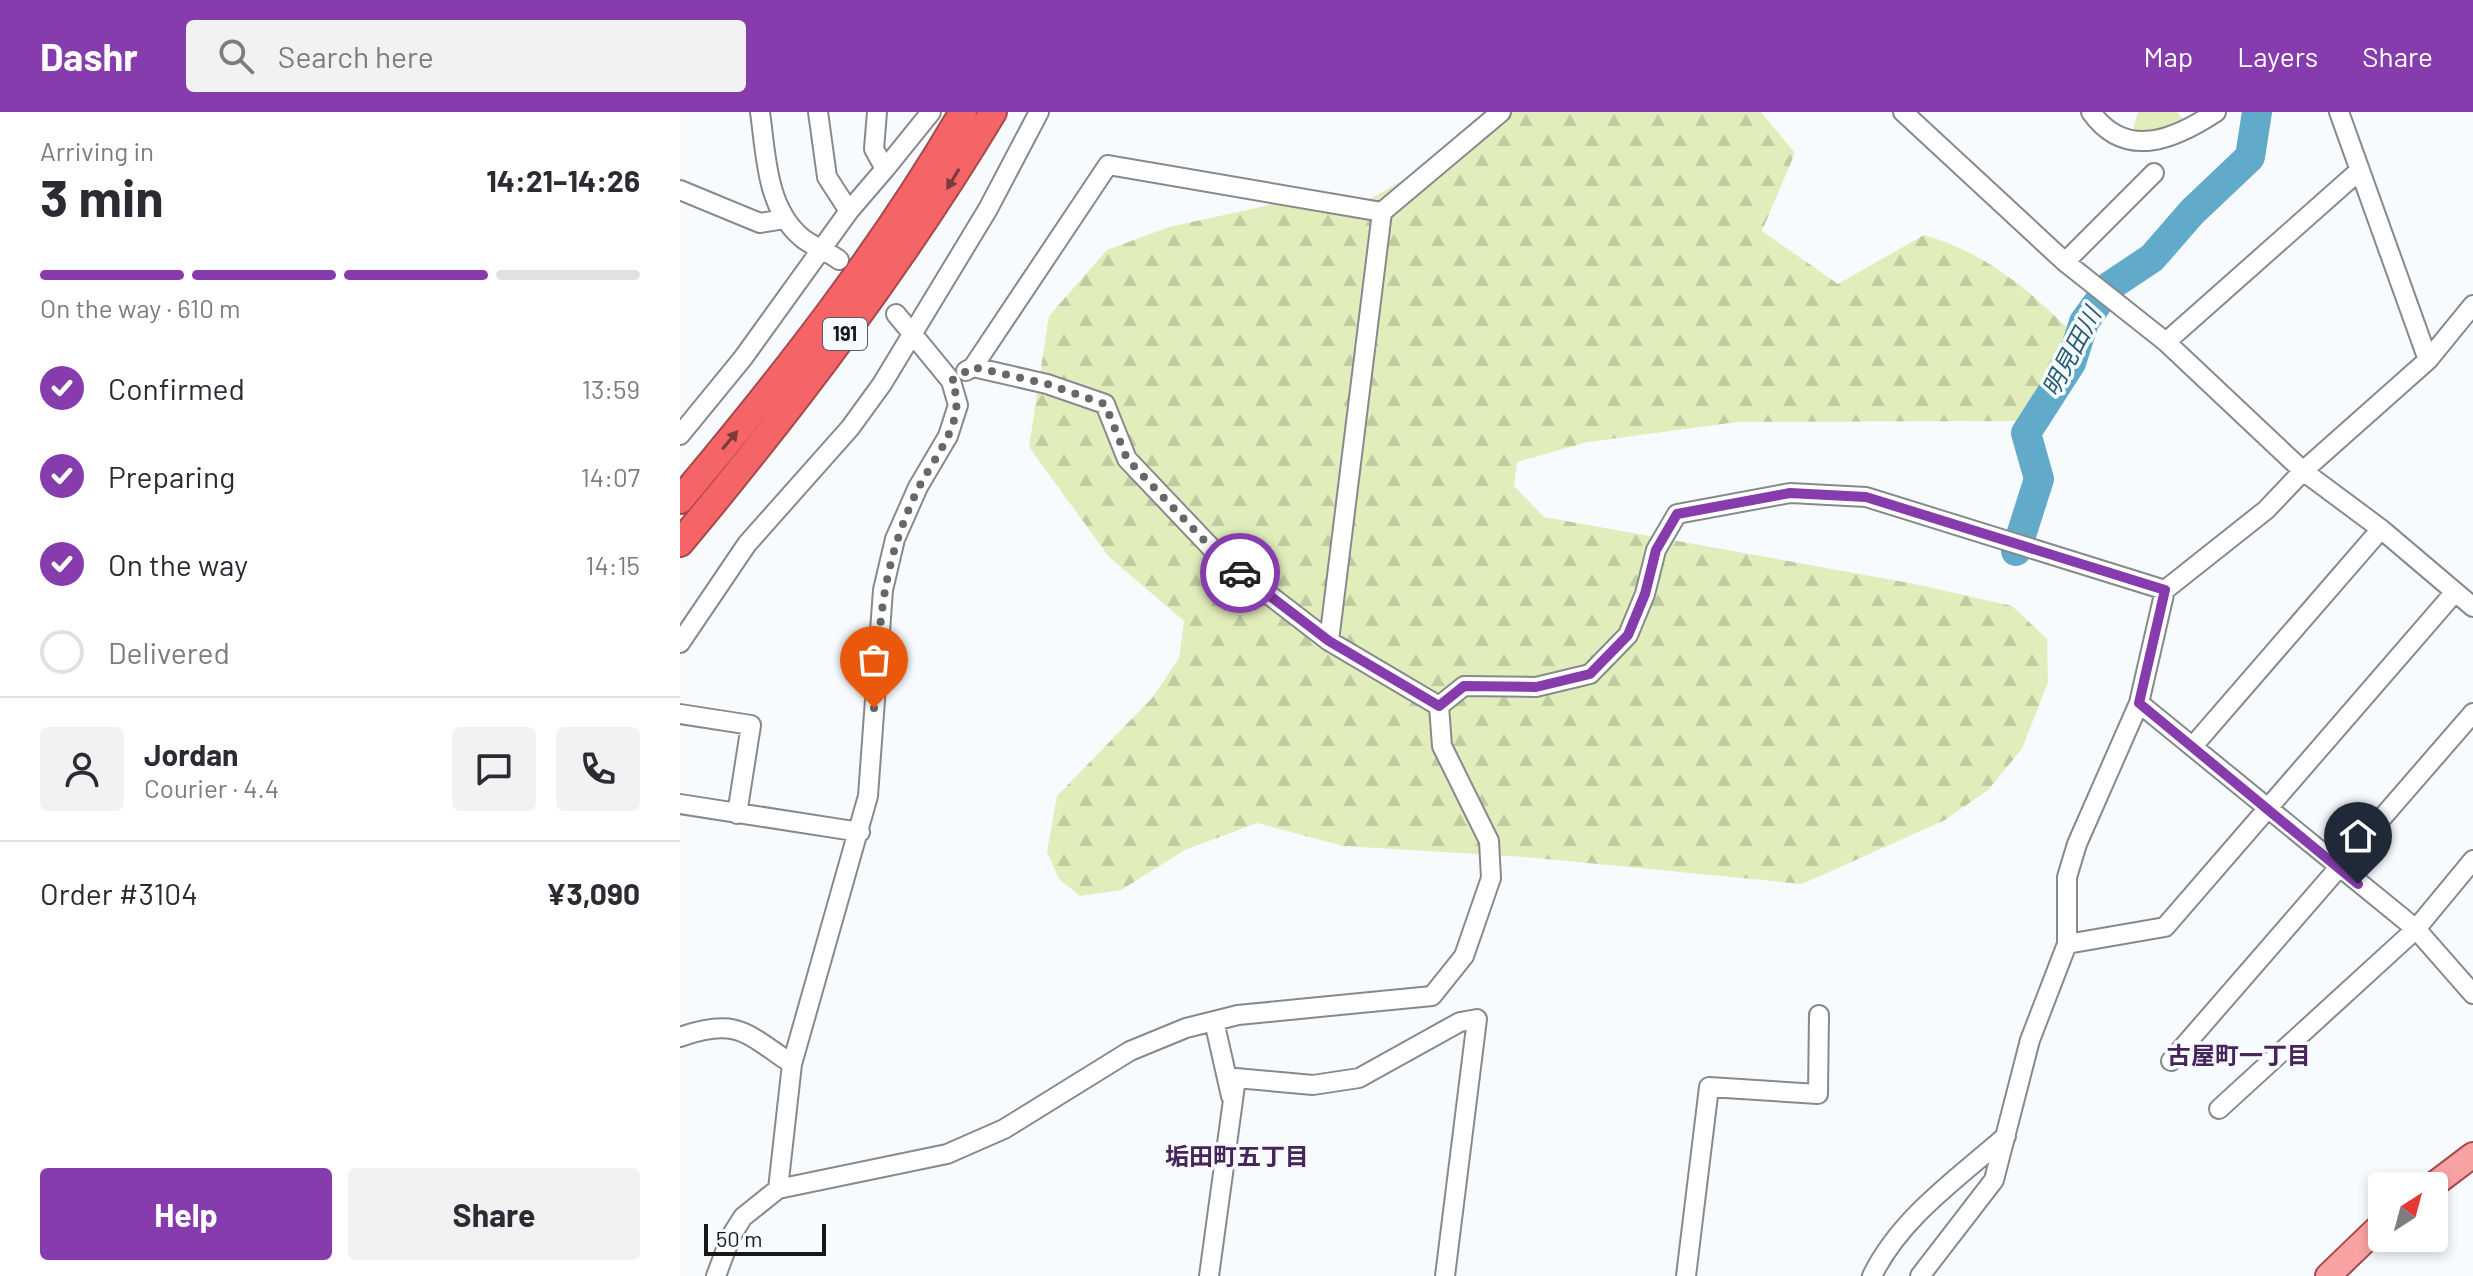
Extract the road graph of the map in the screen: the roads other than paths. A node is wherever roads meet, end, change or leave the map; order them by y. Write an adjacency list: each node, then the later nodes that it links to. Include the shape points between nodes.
1 (760, 112): 19 (street, via 771,187)
2 (818, 112): 17 (street, via 827,177)
3 (877, 112): 13 (street, via 874,149)
4 (931, 112): 13 (street)
5 (963, 112): 33 (highway, 191, one-way to 5, via 833,311)
6 (993, 112): 30 (highway, 191, one-way to 30, via 941,198)
7 (1039, 112): 25 (street)
8 (1501, 112): 18 (street)
9 (1903, 112): 22 (street)
10 (2091, 112): 11 (street, via 2120,138 2141,144 2191,128)
11 (2216, 112)
12 (2339, 112): 14 (street)
13 (885, 169): 17 (street)
14 (2360, 170): 26 (street); 27 (street)
15 (2154, 173): 22 (street)
16 (680, 190): 19 (street, via 760,223)
17 (849, 211): 20 (street)
18 (1382, 212): 28 (street, via 1108,165); 40 (street)
19 (785, 219): 20 (street, via 804,240)
20 (822, 247): 21 (street); 31 (street, via 716,394)
21 (839, 260)
22 (2065, 262): 26 (street)
23 (2473, 305): 27 (street)
24 (896, 314): 25 (street)
25 (914, 337): 29 (street); 41 (street, via 850,428 747,544)
26 (2166, 342): 32 (street)
27 (2428, 360): 32 (street)
28 (973, 367): 29 (street); 40 (street, via 1105,404 1127,459 1220,557)
29 (951, 381): 50 (street, via 958,405 948,436 895,539 883,590 868,796)
30 (786, 413): 35 (highway, 191); 36 (highway)
31 (680, 435)
32 (2303, 471): 34 (street); 37 (street, via 2266,510)
33 (680, 500)
34 (2381, 529): 38 (street); 46 (street)
35 (680, 543)
36 (680, 562)
37 (2165, 590): 42 (street); 43 (street, via 1866,497 1790,493 1677,514 1656,550 1628,635 1590,674 1536,687 1464,686)
38 (2455, 592): 39 (street); 48 (street)
39 (2473, 607)
40 (1329, 641): 43 (street)
41 (680, 643)
42 (2139, 703): 46 (street); 54 (street, via 2067,877)
43 (1439, 706): 57 (street, via 1442,746 1489,841 1491,878 1464,956 1432,996)
44 (2473, 713): 52 (street)
45 (680, 714): 49 (street, via 751,725)
46 (2193, 746): 48 (street)
47 (680, 804): 49 (street)
48 (2269, 807): 52 (street); 54 (street, via 2165,927)
49 (737, 814): 50 (street)
50 (860, 832): 60 (street)
51 (2473, 860): 53 (street)
52 (2339, 869): 53 (street); 59 (street)
53 (2416, 929): 55 (street); 62 (street)
54 (2067, 944): 63 (street, via 2030,1040)
55 (2473, 994)
56 (1819, 1015): 71 (street, via 1818,1094 1709,1087)
57 (1214, 1021): 61 (street); 66 (street, via 1130,1051 1004,1129 947,1154)
58 (680, 1037): 60 (street, via 708,1027 740,1028)
59 (2171, 1061)
60 (792, 1064): 66 (street)
61 (1233, 1103): 69 (street); 70 (street, via 1236,1078 1313,1085 1359,1078 1460,1022 1477,1019)
62 (2219, 1109)
63 (2006, 1136): 72 (street, via 1910,1221 1883,1251); 73 (street, via 1994,1180)
64 (2473, 1155): 65 (main road)
65 (2448, 1174)
66 (778, 1189): 68 (street, via 743,1217)
67 (2368, 1237): 74 (main road)
68 (716, 1276)
69 (1209, 1276)
70 (1445, 1276)
71 (1686, 1276)
72 (1872, 1276)
73 (1920, 1276)
74 (2328, 1276)

